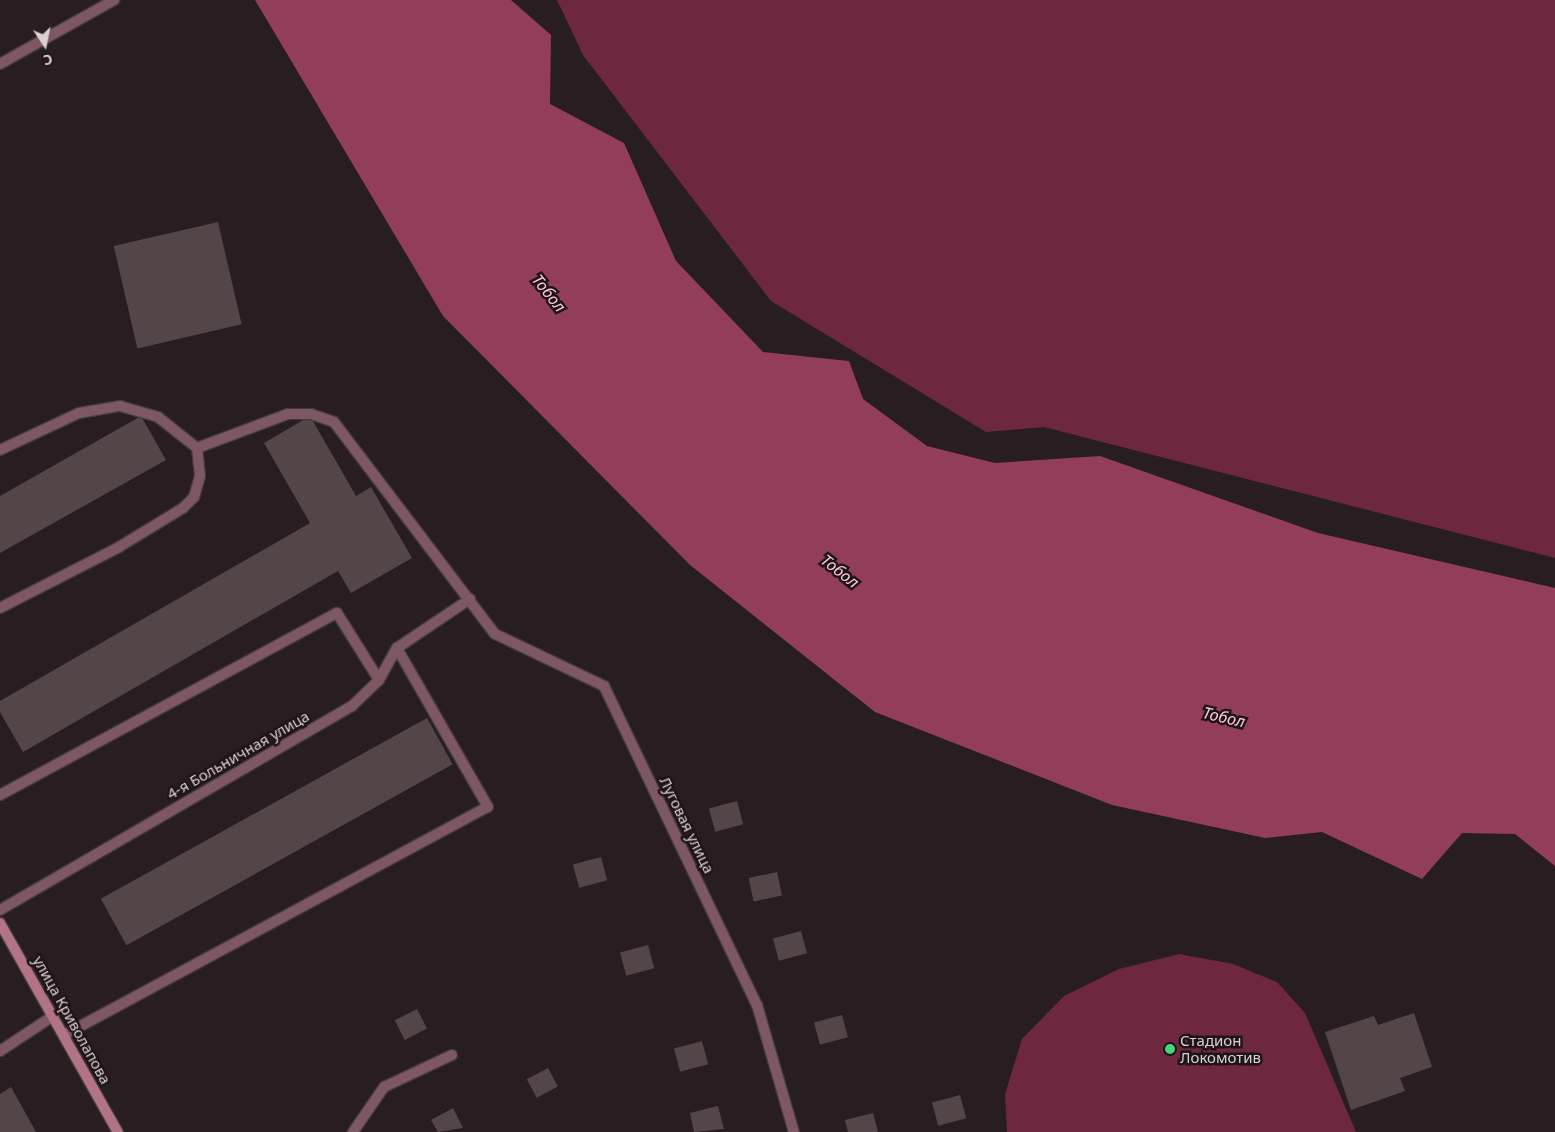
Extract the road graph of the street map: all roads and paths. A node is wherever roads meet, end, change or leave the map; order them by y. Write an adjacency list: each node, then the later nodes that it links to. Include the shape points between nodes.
1 (114, 0): 2 (lane)
2 (0, 64)
3 (197, 448): 4 (lane, via 158,418 120,406 79,413); 5 (lane, Луговая улица, via 288,414 311,414 334,422); 6 (lane, via 200,476 194,497 183,508 119,547)
4 (0, 450)
5 (470, 599): 7 (lane, 4-я Больничная улица); 18 (lane, Луговая улица, via 495,634 604,686 757,1004)
6 (0, 608)
7 (397, 648): 8 (lane, 4-я Больничная улица); 13 (lane, via 488,807)
8 (379, 680): 9 (lane, via 338,613); 10 (lane, 4-я Больничная улица, via 352,706)
9 (0, 795)
10 (0, 910)
11 (0, 923): 12 (street, улица Криволапова)
12 (53, 1016): 13 (street, улица Криволапова); 14 (lane)
13 (64, 1035): 16 (street, улица Криволапова)
14 (0, 1051)
15 (452, 1055): 17 (lane, via 384,1088)
16 (118, 1132)
17 (353, 1132)
18 (794, 1132)

